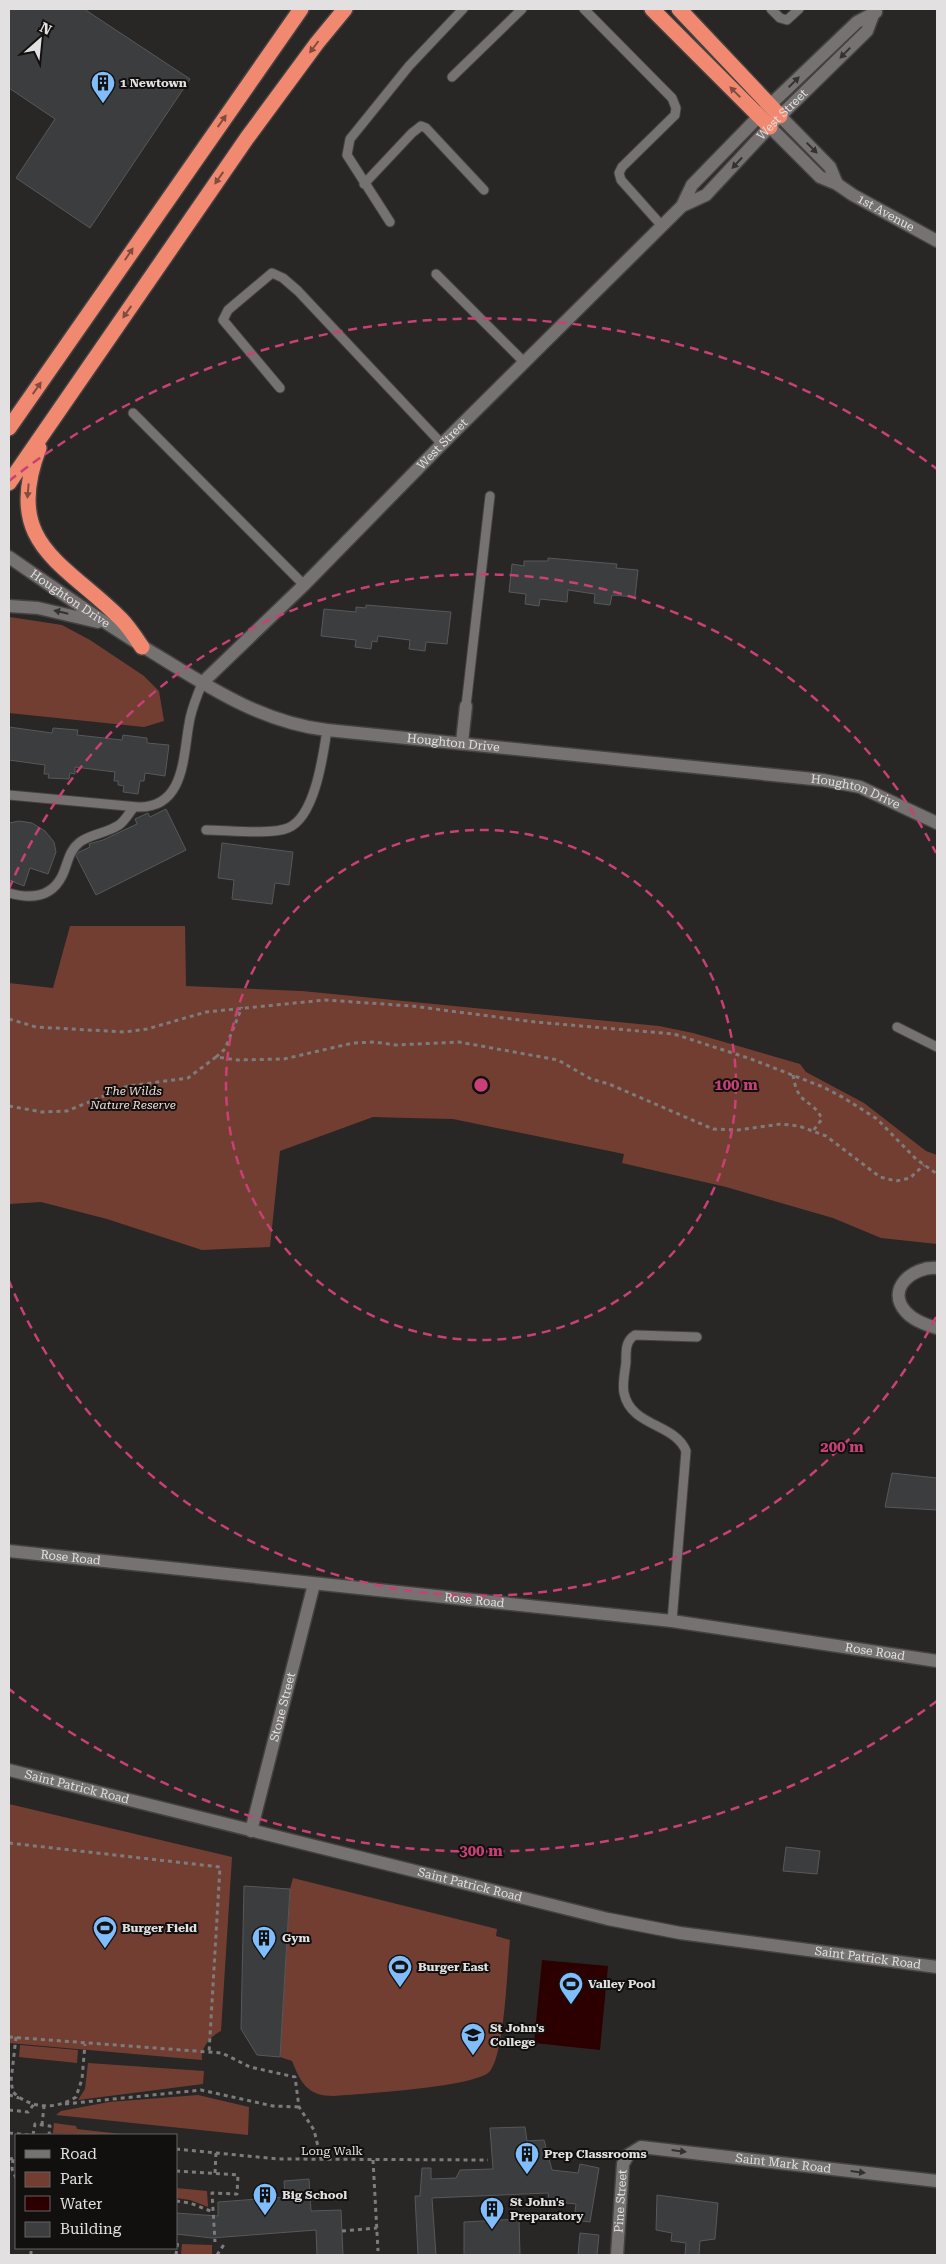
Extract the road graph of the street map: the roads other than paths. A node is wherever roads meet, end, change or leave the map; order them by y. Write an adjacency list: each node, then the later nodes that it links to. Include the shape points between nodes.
1 (301, 9): 22 (highway, one-way to 1)
2 (345, 9): 23 (highway, one-way to 23, via 247,138)
3 (464, 9): 13 (lane, via 409,66 350,138 347,155)
4 (522, 9): 11 (lane)
5 (584, 9): 16 (lane, via 672,98 676,108 675,115 619,173 621,180)
6 (652, 9): 12 (highway, one-way to 6)
7 (679, 9): 12 (highway)
8 (772, 9): 9 (lane, via 780,18 787,20)
9 (799, 9)
10 (876, 12): 12 (street, West Street, via 857,22)
11 (452, 77)
12 (770, 116): 16 (street, West Street, via 706,194 682,206); 17 (street, 1st Avenue, via 830,166 837,184)
13 (364, 184): 14 (lane, via 421,126); 15 (lane)
14 (484, 190)
15 (390, 222)
16 (662, 226): 19 (street, West Street)
17 (937, 241)
18 (436, 274): 19 (lane)
19 (525, 363): 24 (street, West Street)
20 (280, 388): 24 (lane, via 223,320 228,310 272,273 298,291)
21 (133, 413): 28 (lane)
22 (9, 428)
23 (47, 428): 25 (highway); 31 (highway, one-way to 31, via 28,487 28,509 33,529 48,554 122,620)
24 (442, 444): 28 (street, West Street)
25 (9, 483)
26 (490, 496): 33 (lane)
27 (9, 556): 30 (street, Houghton Drive)
28 (304, 585): 32 (street, West Street)
29 (9, 606): 30 (street, one-way to 29, via 52,610)
30 (108, 625): 31 (street, Houghton Drive)
31 (142, 647): 32 (street, Houghton Drive)
32 (202, 683): 34 (street, Houghton Drive, via 276,719); 37 (lane, via 193,704 178,783 156,804)
33 (466, 706): 35 (street)
34 (327, 730): 35 (street, Houghton Drive); 39 (lane, via 320,772 300,820 288,828 270,831)
35 (462, 742): 38 (street, Houghton Drive, via 836,782 870,791)
36 (9, 796): 37 (lane)
37 (134, 807): 40 (lane, via 119,825 77,845 62,876 47,892 39,897)
38 (937, 823)
39 (206, 830)
40 (9, 893)
41 (897, 1027): 42 (lane)
42 (937, 1047)
43 (937, 1268): 44 (street, via 920,1269 907,1277 900,1296 901,1304 911,1316)
44 (937, 1328)
45 (697, 1337): 48 (lane, via 635,1335 627,1344 624,1391 627,1401 645,1420 677,1436 686,1451)
46 (9, 1551): 47 (street, Rose Road)
47 (314, 1584): 48 (street, Rose Road); 51 (street, Stone Street)
48 (672, 1621): 49 (street, Rose Road)
49 (937, 1661)
50 (9, 1770): 51 (street, Saint Patrick Road)
51 (251, 1831): 52 (street, Saint Patrick Road, via 608,1919 680,1933)
52 (937, 1967)
53 (631, 2152): 54 (street, Saint Mark Road, one-way to 54, via 646,2147); 55 (street, Pine Street, via 622,2169)
54 (937, 2181)
55 (617, 2255)

